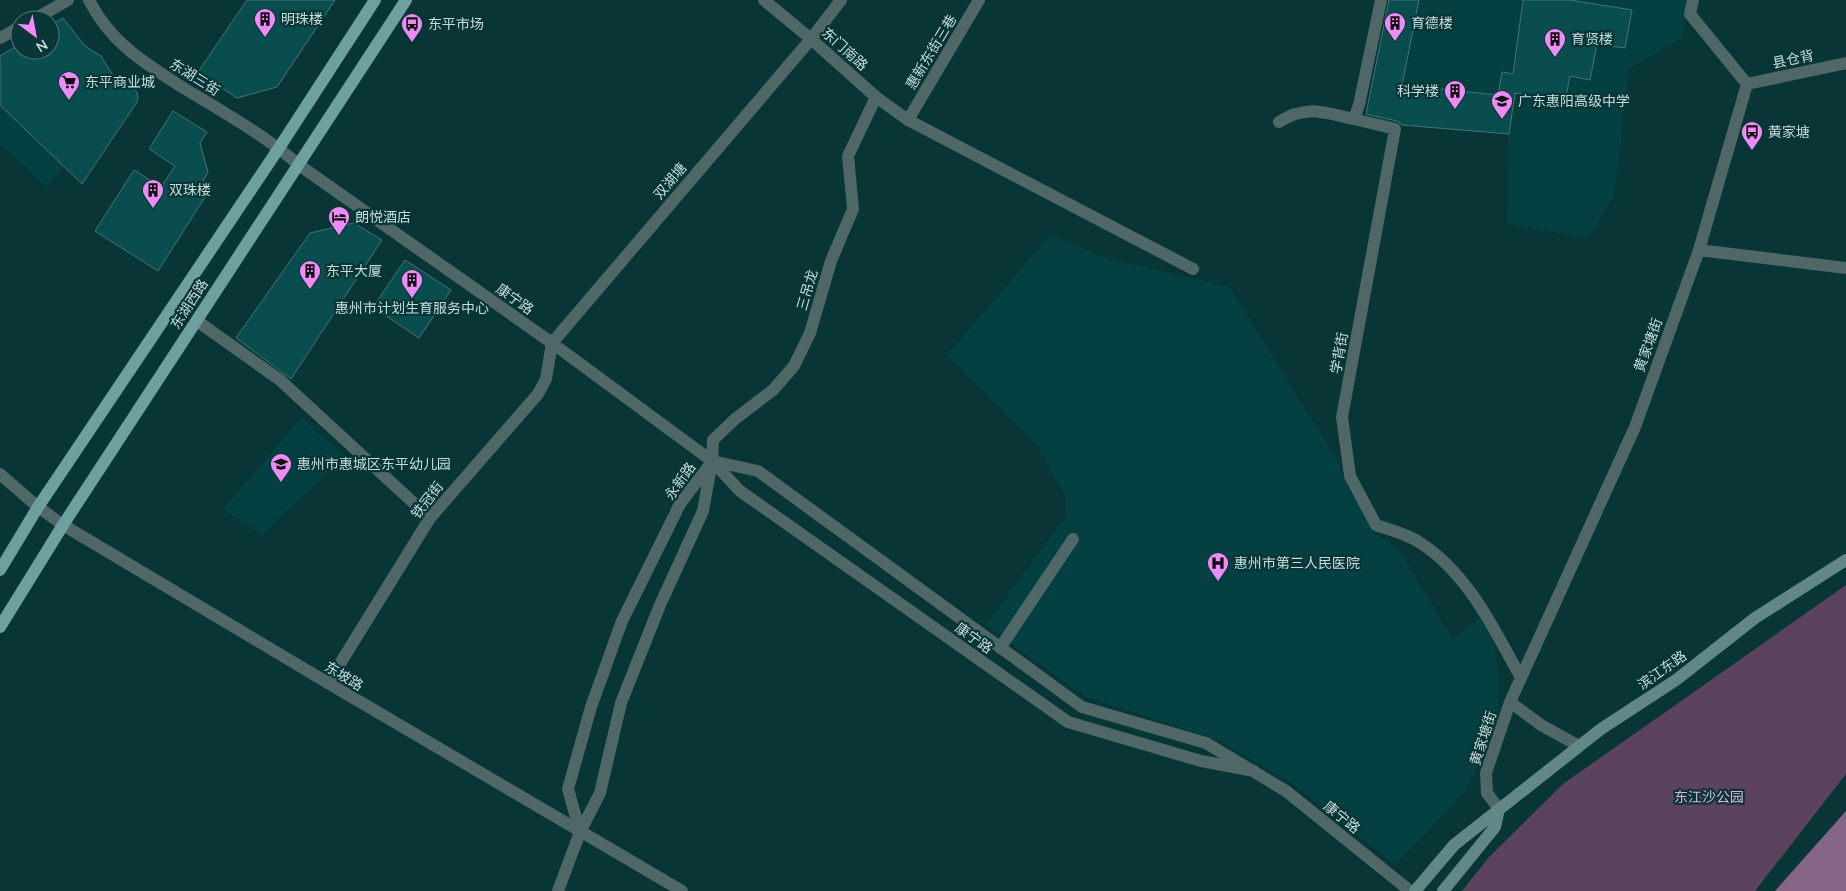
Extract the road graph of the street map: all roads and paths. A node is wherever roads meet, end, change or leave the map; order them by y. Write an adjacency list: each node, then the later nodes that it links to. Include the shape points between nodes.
1 (68, 0): 10 (street)
2 (89, 0): 18 (street, 东湖三街, via 102,24 127,50)
3 (375, 0): 18 (main road, 东湖西路)
4 (406, 0): 19 (main road, 东湖西路)
5 (764, 0): 11 (street, 东门南路)
6 (841, 0): 11 (street, 双湖塘)
7 (979, 0): 16 (street, 惠新东街三巷)
8 (1381, 0): 15 (street)
9 (1693, 0): 13 (street, via 1690,14)
10 (50, 10)
11 (811, 39): 14 (street, 东门南路); 24 (street, 双湖塘)
12 (1846, 63): 13 (street, 县仓背)
13 (1747, 84): 20 (street, 黄家塘街)
14 (876, 98): 16 (street, 东门南路); 25 (street, 三吊龙, via 848,156 854,209 831,261 810,333 794,366 773,390 734,419 713,440)
15 (1354, 119): 17 (street, via 1308,110); 35 (street, 学背街, via 1395,129 1342,417 1350,476 1376,525 1418,541 1454,571 1487,615)
16 (908, 120): 22 (street, 东门南路)
17 (1280, 122)
18 (279, 148): 19 (street, 东湖三街); 27 (main road, 东湖西路)
19 (299, 165): 23 (main road, 东湖西路); 24 (street, 康宁路)
20 (1699, 250): 21 (street); 35 (street, 黄家塘街, via 1635,427)
21 (1846, 268)
22 (1193, 269)
23 (197, 321): 28 (street, via 280,380); 29 (main road, 东湖西路)
24 (552, 343): 25 (street, 康宁路); 28 (street, 铁冠街, via 546,379 538,394)
25 (712, 461): 34 (street, 康宁路, via 758,472); 39 (street, 康宁路, via 740,491 1068,722 1201,761); 41 (street, 永新路, via 704,511 660,604 621,703 600,793); 41 (street, 永新路, via 680,504 622,621 591,707 568,789)
26 (0, 474): 27 (street, 东坡路)
27 (38, 507): 29 (street, 东坡路); 32 (main road, 东湖西路)
28 (430, 518): 36 (street, 铁冠街)
29 (63, 525): 33 (main road, 东湖西路); 36 (street, 东坡路)
30 (1073, 539): 34 (street)
31 (1846, 560): 38 (main road, 滨江东路, via 1755,618 1676,680)
32 (0, 570)
33 (0, 627)
34 (1000, 648): 39 (street, 康宁路, via 1082,708 1206,743)
35 (1521, 678): 37 (street, 黄家塘街)
36 (328, 683): 41 (street, 东坡路)
37 (1510, 702): 38 (street, 黄家塘街, via 1541,725); 40 (street, 黄家塘街, via 1486,774 1487,794)
38 (1579, 746): 40 (main road, 滨江东路)
39 (1254, 771): 44 (street, 康宁路, via 1286,791)
40 (1499, 809): 45 (main road, 滨江东路, via 1454,844); 46 (main road, via 1495,827)
41 (580, 832): 42 (street, 永新路); 43 (street, 东坡路)
42 (558, 891)
43 (682, 891)
44 (1410, 891)
45 (1415, 891)
46 (1443, 891)

